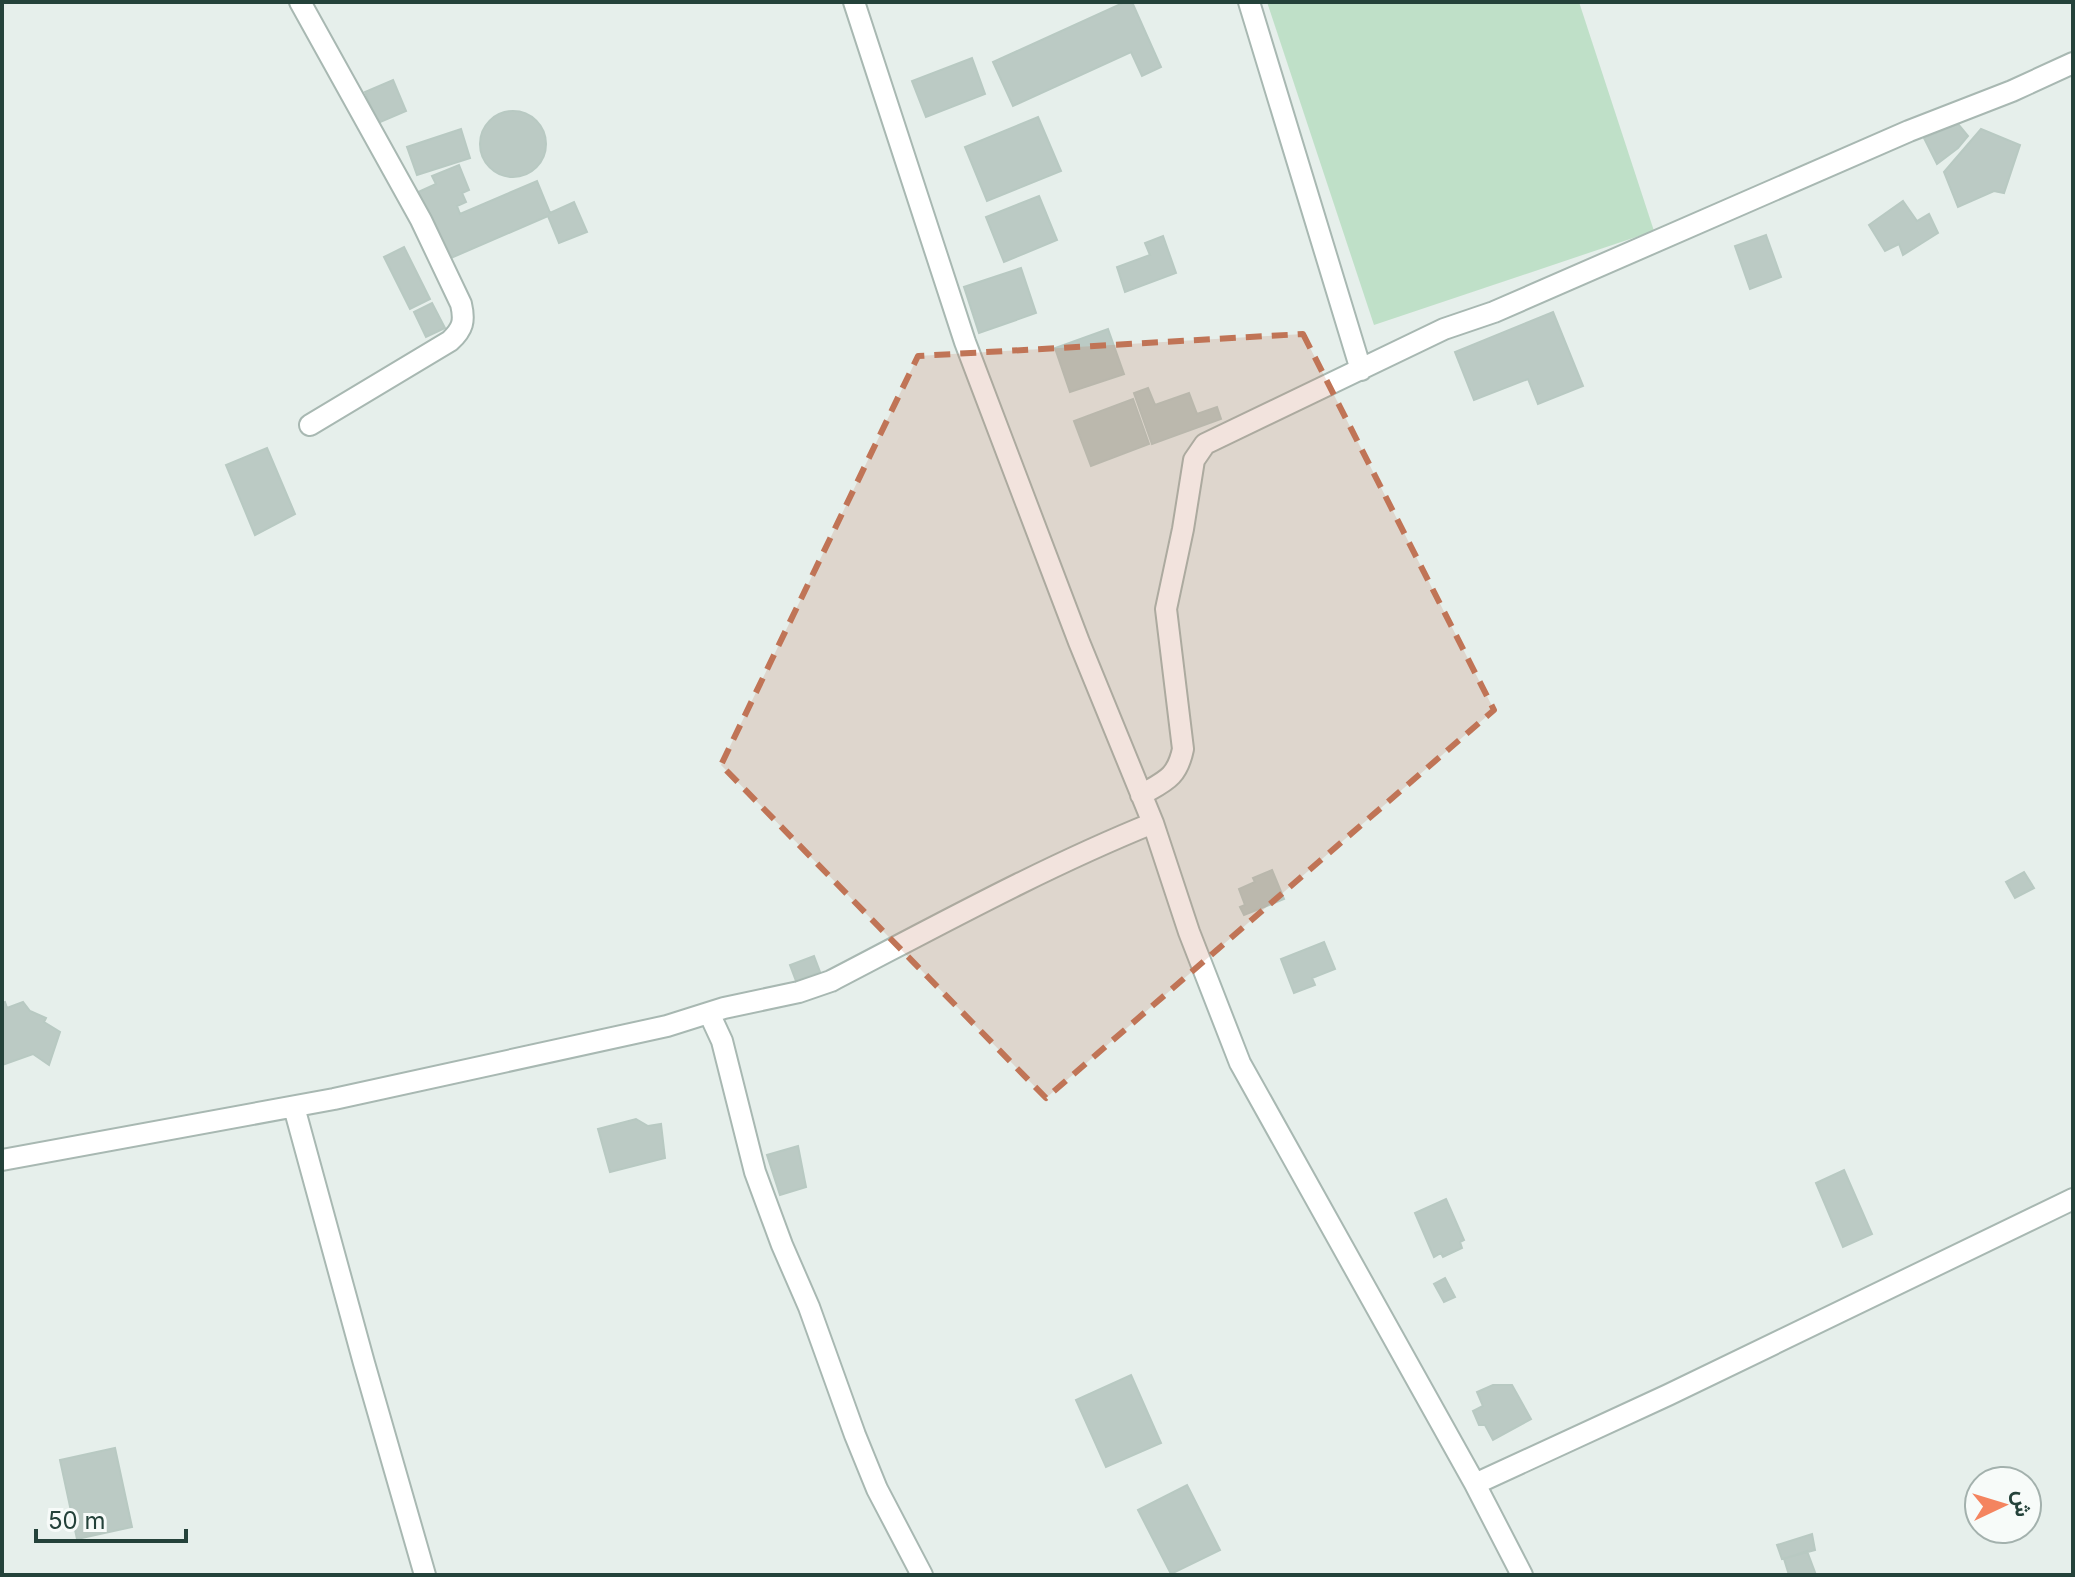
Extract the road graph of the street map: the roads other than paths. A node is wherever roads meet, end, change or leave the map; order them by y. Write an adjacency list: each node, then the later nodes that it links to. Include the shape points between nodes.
1 (300, 2): 6 (street, via 421,220 464,316 460,332 450,341)
2 (854, 2): 7 (street, via 965,342)
3 (1249, 2): 5 (street)
4 (2073, 63): 5 (street, via 1444,329)
5 (1361, 370): 7 (street, via 1224,432 1205,444 1194,460 1166,609 1183,749 1180,767)
6 (310, 425)
7 (1141, 795): 8 (street)
8 (1153, 823): 9 (street, via 831,981); 13 (street, via 1240,1063)
9 (709, 1013): 10 (street); 15 (street, via 782,1245 872,1475)
10 (294, 1107): 11 (street); 14 (street)
11 (2, 1160)
12 (2073, 1199): 13 (street)
13 (1475, 1484): 16 (street)
14 (425, 1575)
15 (922, 1575)
16 (1522, 1575)

